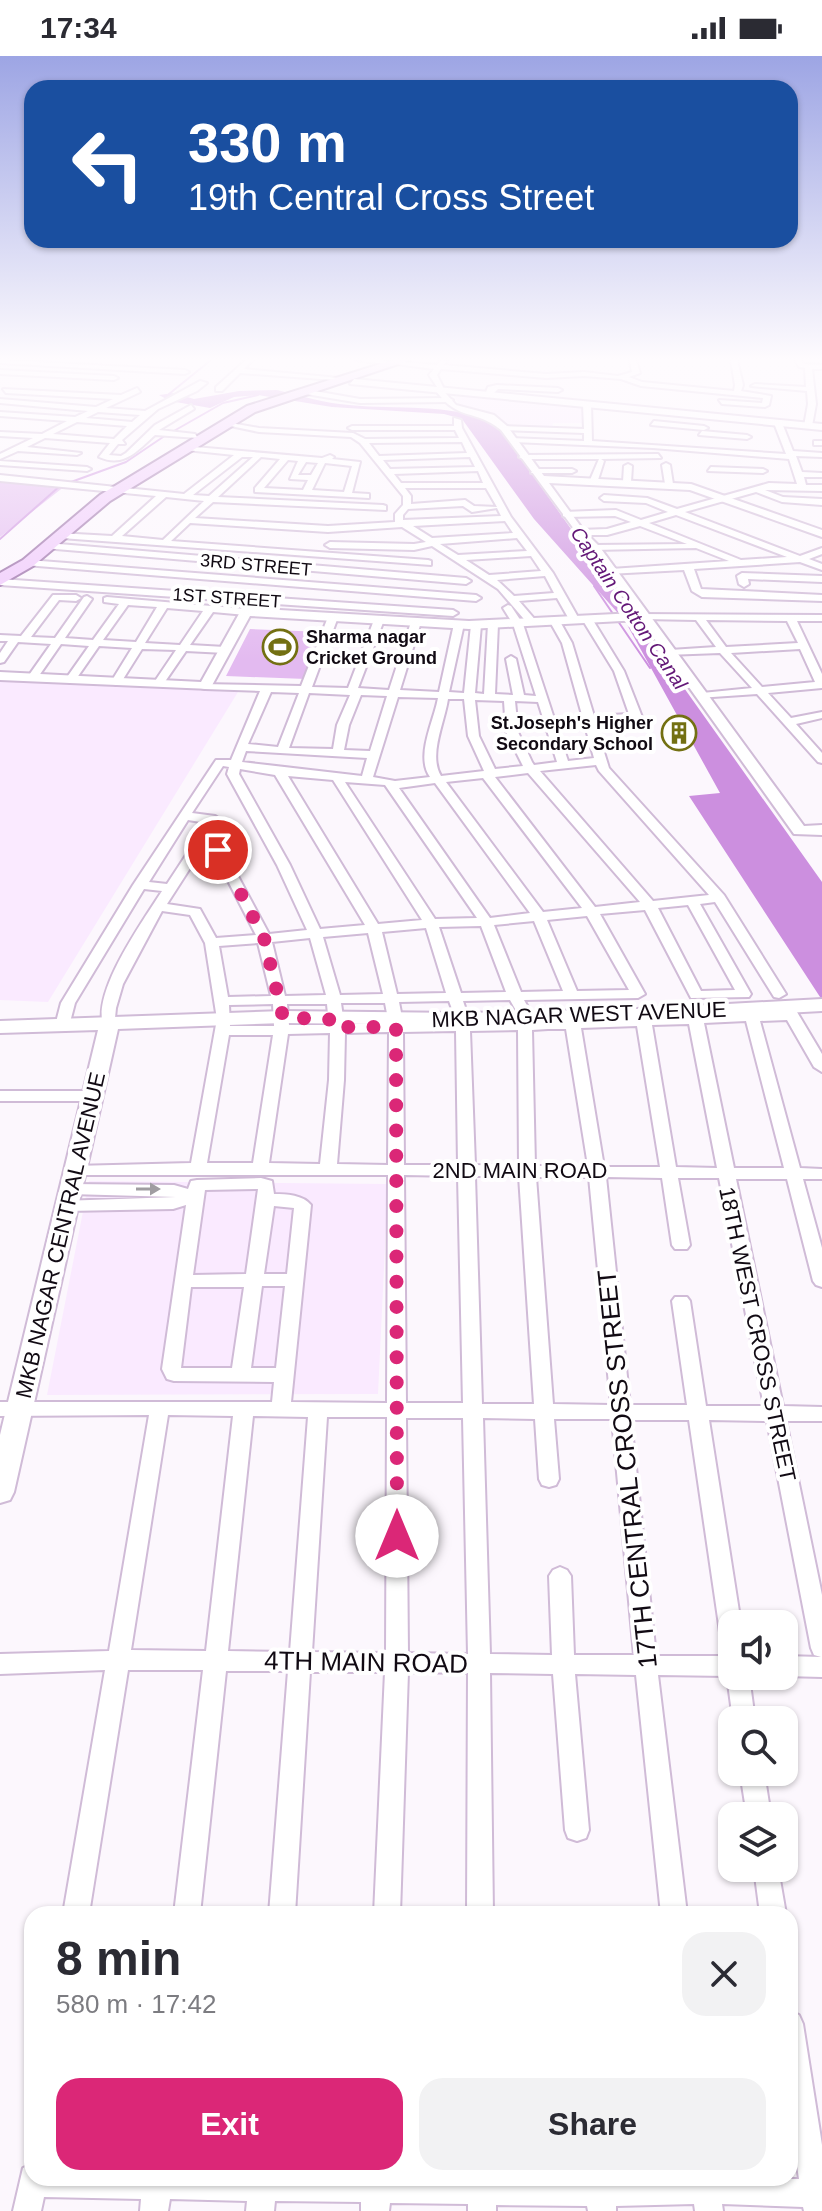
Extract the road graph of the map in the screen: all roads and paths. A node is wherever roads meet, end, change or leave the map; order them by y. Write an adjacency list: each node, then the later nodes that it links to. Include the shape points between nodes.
1 (33, 461): 15 (street)
2 (105, 461): 18 (street)
3 (162, 461): 36 (main road)
4 (232, 461): 42 (street)
5 (253, 461): 45 (street)
6 (284, 461): 39 (street, via 258,490)
7 (298, 461): 8 (street)
8 (302, 461): 14 (street); 29 (street, via 293,477)
9 (379, 461): 23 (street)
10 (474, 461): 19 (street)
11 (526, 461): 26 (street)
12 (596, 461): 30 (street)
13 (795, 461): 24 (street)
14 (322, 462): 29 (street); 41 (street, via 357,464)
15 (86, 465)
16 (666, 465): 33 (street)
17 (628, 466): 31 (street)
18 (101, 467)
19 (478, 469): 23 (street); 32 (street)
20 (711, 469): 37 (street, via 763,468)
21 (0, 470): 25 (street)
22 (572, 471): 26 (street)
23 (389, 472): 34 (street)
24 (800, 474): 27 (street); 35 (street)
25 (78, 475)
26 (538, 475): 30 (street); 53 (street)
27 (822, 475)
28 (0, 478): 36 (street)
29 (313, 478): 39 (street)
30 (594, 480): 31 (street)
31 (627, 482): 33 (street)
32 (487, 485): 34 (street); 50 (street)
33 (674, 485): 46 (street)
34 (400, 486): 48 (street)
35 (802, 487): 37 (street); 38 (street)
36 (115, 488): 40 (street); 61 (main road); 82 (main road)
37 (760, 488): 46 (street); 47 (street, via 782,499)
38 (822, 488)
39 (306, 493): 41 (street)
40 (164, 494): 42 (street); 64 (street)
41 (347, 495): 43 (street)
42 (186, 496): 45 (street)
43 (366, 496)
44 (604, 498): 51 (street, via 643,500)
45 (212, 499): 49 (street); 52 (street)
46 (721, 500): 51 (street); 63 (street)
47 (822, 502)
48 (406, 507): 50 (street, via 465,503 472,509); 57 (street, via 397,518)
49 (383, 508)
50 (501, 508): 54 (street)
51 (675, 511): 56 (street); 75 (street)
52 (197, 512): 55 (street); 58 (street, via 332,521)
53 (566, 514): 56 (street, via 616,513); 60 (street)
54 (507, 518): 57 (street); 62 (street)
55 (188, 520): 58 (street); 65 (street)
56 (637, 522): 59 (street); 69 (street)
57 (405, 526): 58 (street); 66 (street)
58 (329, 527): 67 (street)
59 (607, 532): 60 (street); 71 (street)
60 (580, 533): 70 (street)
61 (61, 535): 64 (street); 68 (main road)
62 (519, 535): 66 (street); 73 (street)
63 (822, 537)
64 (113, 539): 65 (street); 108 (street, via 431,561 491,590)
65 (167, 539): 67 (street)
66 (434, 542): 67 (street, via 414,547); 74 (street)
67 (319, 545)
68 (47, 546): 76 (main road); 76 (street, 3RD STREET, via 466,584)
69 (702, 547): 71 (street); 77 (street)
70 (595, 548): 71 (street); 80 (street)
71 (640, 548)
72 (822, 551): 75 (street)
73 (533, 553): 74 (street); 81 (street)
74 (456, 558): 83 (street)
75 (800, 559): 77 (street); 79 (street)
76 (32, 560): 82 (main road); 87 (street)
77 (743, 563): 78 (street)
78 (688, 567): 80 (street); 88 (street, via 699,593)
79 (822, 567)
80 (611, 572): 97 (street)
81 (548, 573): 83 (street); 86 (street)
82 (3, 577): 91 (street); 96 (street, 1ST STREET)
83 (489, 578): 90 (street)
84 (822, 579): 85 (street, via 742,576)
85 (744, 584)
86 (562, 595): 90 (street); 102 (street)
87 (476, 598)
88 (822, 598)
89 (87, 599): 92 (street); 111 (street, via 56,597); 112 (street)
90 (512, 599): 106 (street)
91 (376, 601)
92 (125, 602): 93 (street); 113 (street)
93 (163, 606): 94 (street); 114 (street)
94 (210, 609): 95 (street); 116 (street)
95 (246, 612): 96 (street); 117 (street)
96 (340, 614): 99 (street, 1ST STREET); 103 (street); 132 (street)
97 (639, 616): 98 (street); 102 (street); 119 (street)
98 (699, 617): 100 (street); 118 (street)
99 (456, 618): 105 (street); 109 (street); 135 (street)
100 (791, 618): 101 (street); 115 (street)
101 (822, 618)
102 (581, 619): 104 (street); 142 (street, via 619,671 636,717)
103 (379, 620): 105 (street); 133 (street)
104 (554, 620): 106 (street); 142 (street, via 567,643)
105 (416, 622): 134 (street)
106 (533, 623): 108 (street)
107 (493, 624): 108 (street); 109 (street); 138 (street)
108 (518, 624): 140 (street)
109 (476, 625): 137 (street)
110 (0, 638): 111 (street)
111 (19, 639): 112 (street); 122 (street)
112 (57, 641): 113 (street); 124 (street)
113 (96, 642): 114 (street); 125 (street)
114 (139, 645): 116 (street); 126 (street)
115 (804, 646): 118 (street); 121 (street)
116 (183, 648): 117 (street); 127 (street)
117 (225, 650): 129 (street)
118 (723, 650): 119 (street); 131 (street)
119 (670, 653): 136 (street)
120 (511, 659): 139 (street)
121 (817, 659): 128 (street)
122 (0, 660)
123 (0, 676): 124 (street)
124 (32, 678): 125 (street)
125 (70, 680): 126 (street)
126 (116, 682): 127 (street)
127 (158, 684): 129 (street)
128 (822, 685): 131 (street)
129 (205, 686): 130 (street)
130 (267, 688): 132 (street); 144 (street)
131 (757, 689): 136 (street); 143 (street)
132 (305, 690): 133 (street); 145 (street)
133 (354, 691): 134 (street); 146 (street)
134 (393, 693): 135 (street); 147 (street)
135 (444, 696): 137 (street); 157 (street, via 430,757)
136 (702, 696): 160 (street, via 800,831)
137 (469, 698): 138 (street); 154 (street, via 472,737)
138 (489, 698): 139 (street)
139 (514, 698): 140 (street); 152 (street, via 511,733)
140 (540, 699): 150 (street)
141 (822, 715): 143 (street)
142 (588, 720): 151 (street)
143 (789, 722): 148 (street)
144 (241, 747): 145 (street); 149 (street)
145 (282, 751): 146 (street)
146 (338, 753): 147 (street)
147 (374, 755): 156 (street)
148 (822, 760)
149 (236, 763): 153 (street); 159 (street, via 220,762); 173 (street, via 233,774)
150 (570, 764): 151 (street); 152 (street)
151 (601, 765): 164 (street)
152 (533, 769): 154 (street); 166 (street)
153 (279, 772): 155 (street); 172 (street)
154 (490, 775): 157 (street); 168 (street)
155 (337, 778): 156 (street); 171 (street)
156 (366, 781): 158 (street)
157 (438, 781): 158 (street); 169 (street)
158 (391, 785): 170 (street)
159 (184, 816): 162 (street); 163 (street, via 215,820)
160 (822, 830)
161 (218, 850): 174 (street)
162 (140, 885): 163 (street); 194 (street, via 68,1003)
163 (172, 888): 167 (street)
164 (719, 898): 165 (street); 176 (street)
165 (693, 903): 166 (street); 166 (street, via 744,994 696,995)
166 (650, 906): 168 (street)
167 (159, 907): 175 (street, via 195,912); 193 (street, via 111,992)
168 (592, 912): 169 (street); 177 (street, via 638,994)
169 (539, 916): 170 (street); 177 (street)
170 (486, 922): 171 (street); 181 (street)
171 (431, 923): 172 (street); 179 (street)
172 (374, 928): 173 (street); 178 (street)
173 (319, 934): 174 (street); 180 (street)
174 (264, 938): 175 (street); 183 (street)
175 (212, 943): 184 (street)
176 (779, 994)
177 (572, 995): 181 (street)
178 (391, 997): 179 (street); 180 (street); 190 (street)
179 (455, 997): 181 (street); 191 (street)
180 (333, 998): 183 (street); 189 (street)
181 (516, 998): 186 (street)
182 (822, 1005): 186 (main road, MKB NAGAR WEST AVENUE)
183 (281, 1014): 184 (main road, MKB NAGAR WEST AVENUE); 189 (main road, MKB NAGAR WEST AVENUE); 200 (street)
184 (222, 1017): 193 (main road, MKB NAGAR WEST AVENUE); 199 (street)
185 (752, 1018): 187 (street); 196 (street, via 792,1015); 208 (street)
186 (536, 1021): 191 (main road, MKB NAGAR WEST AVENUE); 192 (street); 204 (street)
187 (696, 1021): 188 (street); 207 (street, 18TH WEST CROSS STREET)
188 (644, 1022): 192 (street); 206 (street)
189 (337, 1023): 190 (main road, MKB NAGAR WEST AVENUE); 201 (street)
190 (396, 1023): 191 (main road, MKB NAGAR WEST AVENUE); 202 (street)
191 (462, 1023): 203 (street)
192 (573, 1024): 205 (street, 17TH CENTRAL CROSS STREET)
193 (109, 1025): 194 (main road, MKB NAGAR WEST AVENUE); 198 (main road, MKB NAGAR CENTRAL AVENUE)
194 (62, 1026): 195 (main road, MKB NAGAR WEST AVENUE)
195 (0, 1027)
196 (822, 1067)
197 (0, 1096): 198 (street)
198 (92, 1096): 210 (main road, MKB NAGAR CENTRAL AVENUE)
199 (198, 1168): 200 (street, 2ND MAIN ROAD); 210 (street, 2ND MAIN ROAD)
200 (260, 1169): 201 (street, 2ND MAIN ROAD)
201 (328, 1169): 202 (street, 2ND MAIN ROAD)
202 (397, 1170): 203 (street, 2ND MAIN ROAD); 226 (street)
203 (464, 1170): 204 (street, 2ND MAIN ROAD); 227 (street)
204 (527, 1170): 205 (street, 2ND MAIN ROAD); 228 (street)
205 (597, 1171): 206 (street, 2ND MAIN ROAD); 229 (street, 17TH CENTRAL CROSS STREET)
206 (669, 1172): 207 (street, 2ND MAIN ROAD); 213 (street)
207 (724, 1172): 208 (street, 2ND MAIN ROAD); 231 (street, 18TH WEST CROSS STREET)
208 (795, 1172): 209 (street, 2ND MAIN ROAD); 217 (street)
209 (822, 1174)
210 (70, 1188): 211 (street, via 159,1204); 223 (main road, MKB NAGAR CENTRAL AVENUE)
211 (195, 1197): 212 (street, via 202,1182 261,1183 266,1185); 216 (street)
212 (266, 1200): 214 (street); 215 (street, via 303,1205)
213 (681, 1245)
214 (254, 1280): 215 (street); 216 (street); 220 (street)
215 (295, 1280): 219 (street)
216 (184, 1281): 220 (street, via 171,1369 174,1374)
217 (822, 1281)
218 (681, 1301): 230 (street)
219 (285, 1375): 220 (street); 224 (street)
220 (240, 1376)
221 (160, 1408): 222 (street); 223 (street); 238 (street)
222 (244, 1408): 224 (street); 239 (street)
223 (10, 1409): 234 (main road, MKB NAGAR CENTRAL AVENUE)
224 (281, 1409): 225 (street)
225 (318, 1409): 226 (street); 240 (street)
226 (398, 1411): 227 (street); 241 (street)
227 (474, 1411): 228 (street); 242 (street)
228 (543, 1412): 229 (street); 233 (street)
229 (621, 1413): 230 (street); 245 (street, 17TH CENTRAL CROSS STREET)
230 (698, 1413): 231 (street); 236 (street)
231 (775, 1414): 232 (street); 237 (street, 18TH WEST CROSS STREET)
232 (822, 1414)
233 (549, 1479)
234 (0, 1492)
235 (560, 1576): 244 (street)
236 (728, 1610)
237 (822, 1648)
238 (119, 1660): 239 (street, 4TH MAIN ROAD); 243 (street, 4TH MAIN ROAD); 251 (street)
239 (215, 1661): 240 (street, 4TH MAIN ROAD); 252 (street)
240 (300, 1662): 241 (street, 4TH MAIN ROAD); 253 (street)
241 (397, 1662): 242 (street, 4TH MAIN ROAD); 254 (street)
242 (479, 1663): 244 (street, 4TH MAIN ROAD); 255 (street)
243 (0, 1664)
244 (563, 1664): 245 (street, 4TH MAIN ROAD); 249 (street)
245 (646, 1664): 246 (street, 4TH MAIN ROAD); 256 (street, 17TH CENTRAL CROSS STREET)
246 (718, 1666)
247 (798, 1666): 248 (street)
248 (822, 1667)
249 (577, 1830)
250 (768, 1882): 257 (street)
251 (77, 1906)
252 (188, 1906)
253 (283, 1906)
254 (387, 1906)
255 (480, 1906)
256 (673, 1906)
257 (772, 1906)
258 (798, 2072): 267 (street)
259 (31, 2186): 268 (street)
260 (100, 2186): 261 (street)
261 (156, 2191): 262 (street)
262 (262, 2192): 263 (street)
263 (376, 2192): 264 (street)
264 (482, 2193): 266 (street)
265 (706, 2193): 266 (street); 267 (street)
266 (601, 2194)
267 (819, 2199)
268 (27, 2211)

